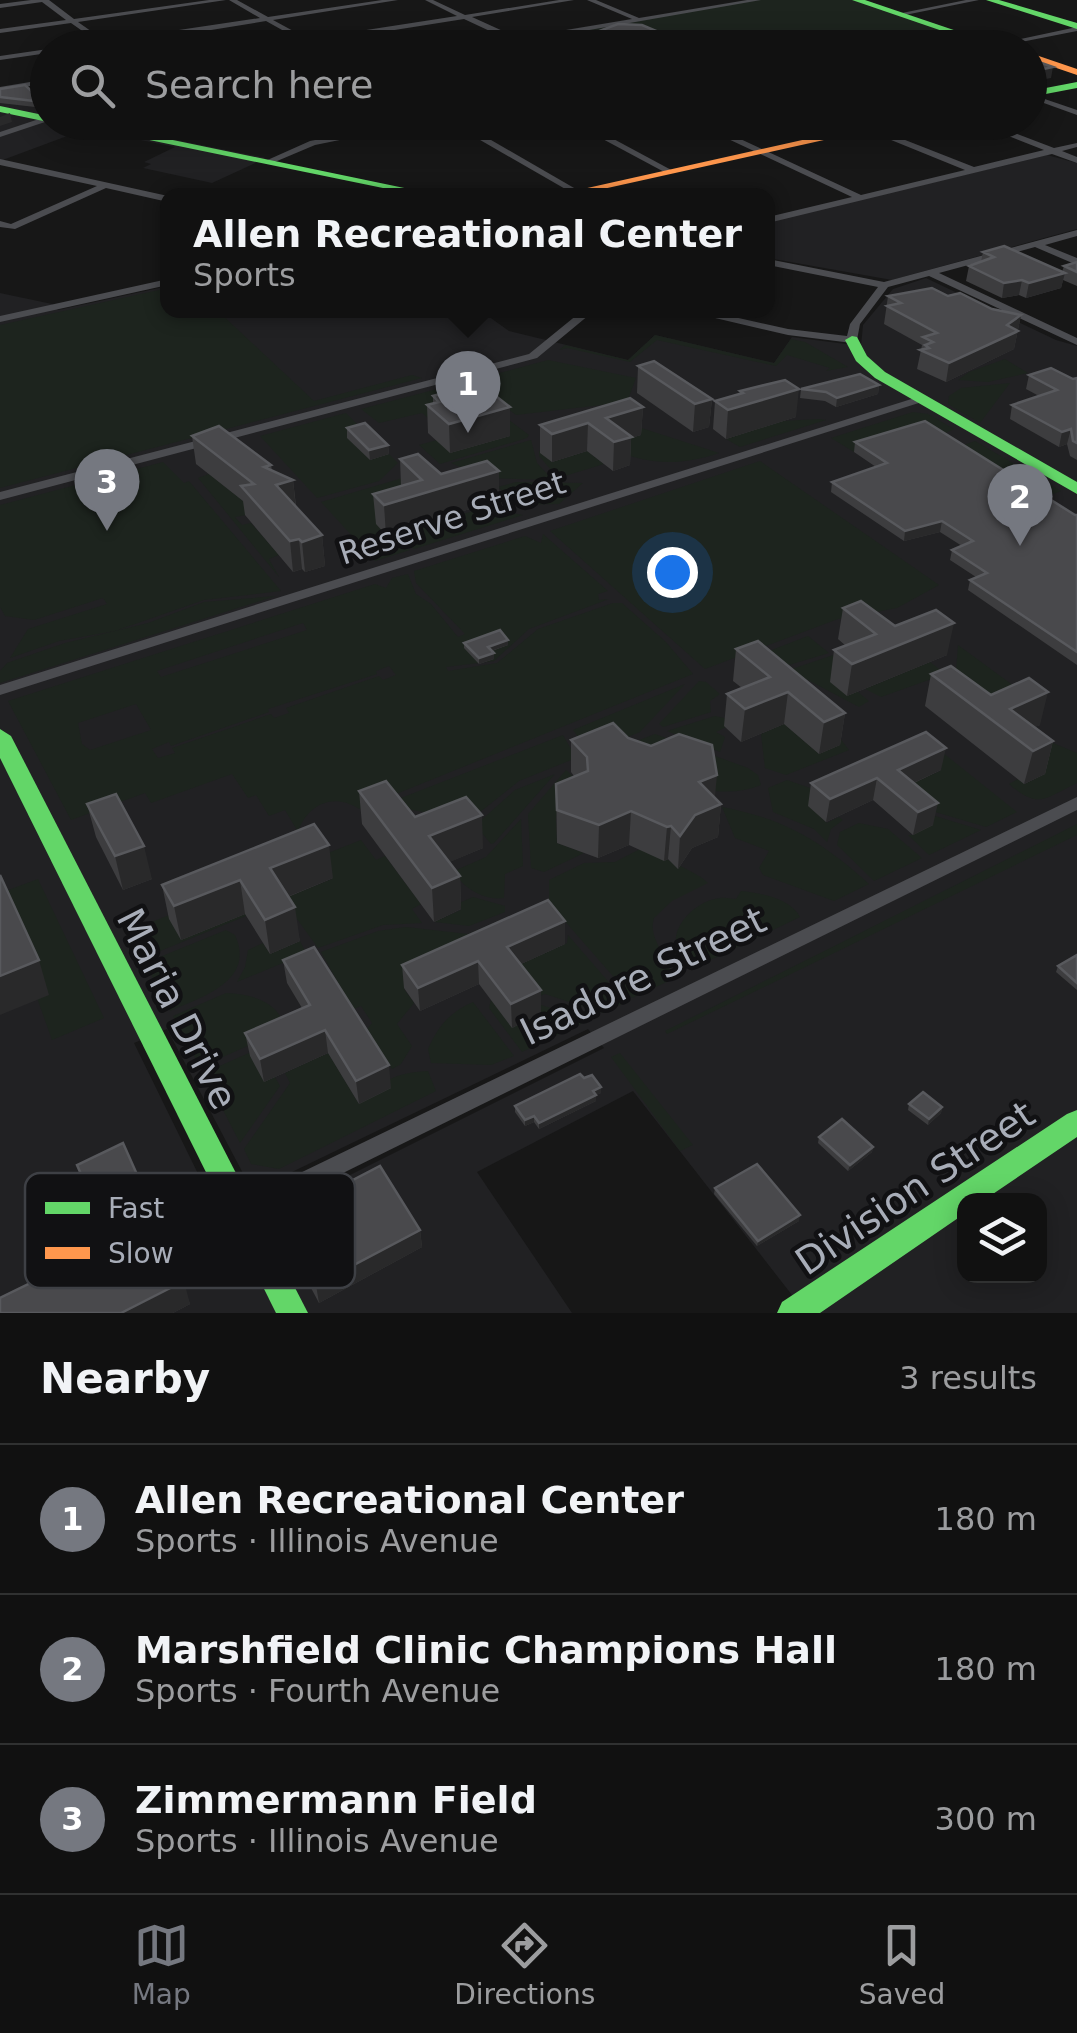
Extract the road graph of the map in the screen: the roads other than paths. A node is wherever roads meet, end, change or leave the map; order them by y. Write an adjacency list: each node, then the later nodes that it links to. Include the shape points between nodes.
1 (44, 0): 14 (street); 19 (street)
2 (223, 0): 19 (street)
3 (232, 0): 17 (street)
4 (396, 0): 17 (street)
5 (428, 0): 16 (street)
6 (571, 0): 16 (street)
7 (590, 0): 18 (street)
8 (724, 0): 13 (street)
9 (758, 0): 13 (street)
10 (856, 0): 15 (street)
11 (976, 0): 15 (street)
12 (990, 0): 20 (street)
13 (735, 4): 18 (street)
14 (0, 6)
15 (900, 14): 27 (street)
16 (464, 16): 24 (street); 25 (street)
17 (268, 19): 22 (street); 23 (street)
18 (638, 20): 26 (street)
19 (72, 21): 21 (street); 28 (street)
20 (1077, 27): 29 (street)
21 (85, 30)
22 (199, 30)
23 (288, 30)
24 (376, 30)
25 (494, 30)
26 (577, 30)
27 (950, 30)
28 (0, 31)
29 (1047, 34)
30 (30, 54): 31 (street)
31 (0, 58)
32 (1047, 62): 33 (street)
33 (1077, 72)
34 (30, 84): 36 (street)
35 (1077, 85): 37 (street)
36 (0, 89)
37 (1047, 91)
38 (1047, 102): 40 (street)
39 (0, 109): 41 (street)
40 (1077, 113)
41 (30, 115)
42 (30, 124): 43 (street)
43 (0, 134)
44 (157, 140): 57 (street)
45 (331, 140): 57 (street)
46 (482, 140): 62 (street)
47 (610, 140): 59 (street)
48 (735, 140): 54 (street)
49 (816, 140): 54 (street)
50 (901, 140): 58 (street)
51 (1024, 140): 53 (street)
52 (1077, 145): 53 (street)
53 (1053, 151): 55 (street); 58 (street)
54 (761, 152): 59 (street); 65 (street)
55 (1077, 160)
56 (0, 162): 60 (street)
57 (266, 162): 61 (street)
58 (973, 170): 65 (street)
59 (672, 172): 63 (street)
60 (106, 185): 64 (street); 67 (street)
61 (393, 188)
62 (559, 188)
63 (597, 188)
64 (160, 197)
65 (859, 197): 66 (street)
66 (775, 218)
67 (6, 225)
68 (1077, 232): 69 (street)
69 (1036, 244): 70 (street); 73 (street)
70 (1077, 262)
71 (775, 263): 72 (street)
72 (831, 274): 75 (street); 76 (street, via 862,284)
73 (930, 274): 75 (street); 81 (street)
74 (160, 284): 79 (street)
75 (884, 285): 76 (street)
76 (872, 303): 80 (street, via 854,324)
77 (580, 318): 84 (street, via 532,356)
78 (723, 318): 80 (street)
79 (0, 319)
80 (852, 340): 82 (street, via 870,367)
81 (1075, 342)
82 (921, 399): 83 (street); 85 (street, Reserve Street)
83 (1077, 489)
84 (0, 496)
85 (0, 690)
86 (0, 736): 89 (street, Maria Drive)
87 (1077, 802): 90 (street, Isadore Street)
88 (1077, 1122): 93 (street, Division Street)
89 (220, 1173)
90 (321, 1173)
91 (279, 1288): 92 (street, Maria Drive)
92 (292, 1313)
93 (793, 1313)

